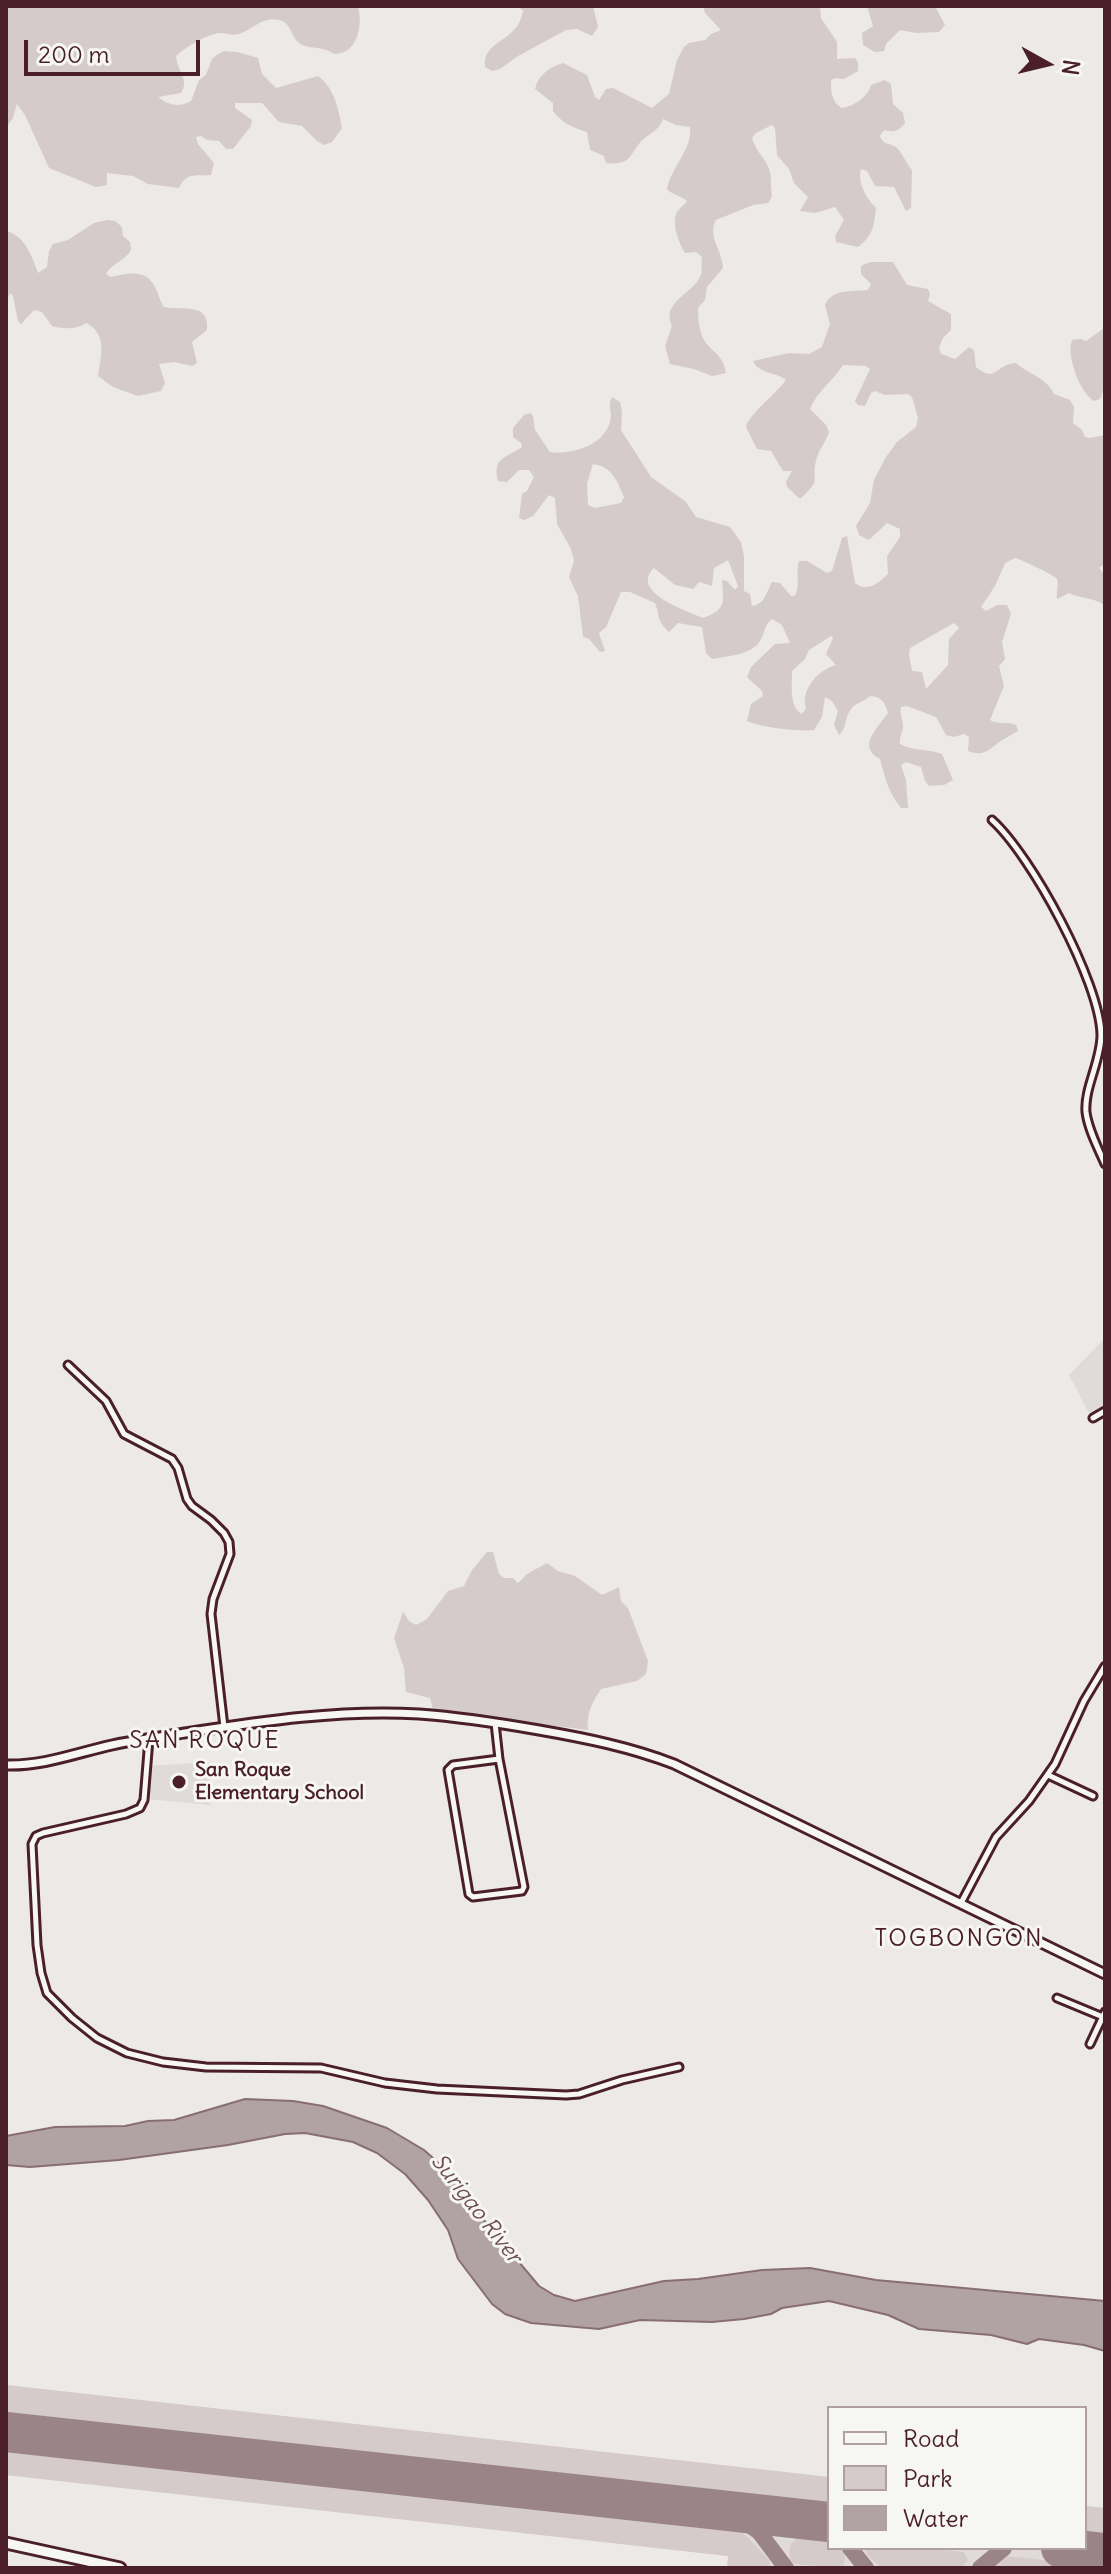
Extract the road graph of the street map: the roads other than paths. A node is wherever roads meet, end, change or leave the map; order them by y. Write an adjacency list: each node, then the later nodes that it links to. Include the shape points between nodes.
1 (992, 820): 2 (street, via 1008,836 1063,923 1097,1009 1100,1045 1086,1112)
2 (1105, 1164)
3 (68, 1365): 8 (street, via 106,1401 124,1434 172,1459 187,1499 229,1542 228,1564 211,1606)
4 (1105, 1411): 5 (street)
5 (1093, 1418)
6 (1105, 1666): 12 (street)
7 (495, 1723): 8 (street, via 363,1714); 10 (street); 14 (street, via 615,1745 674,1764)
8 (224, 1728): 9 (street)
9 (149, 1739): 11 (street, via 49,1763); 19 (street, via 140,1808 43,1833 32,1844 44,1985 53,2000 107,2045 179,2064 321,2068 401,2086 505,2093 579,2094)
10 (499, 1759): 10 (street, via 524,1888 473,1897 448,1770)
11 (6, 1765)
12 (1048, 1775): 13 (street); 14 (street, via 996,1837)
13 (1093, 1796)
14 (960, 1904): 15 (street)
15 (1105, 1974)
16 (1057, 1998): 17 (street)
17 (1104, 2015): 18 (street)
18 (1090, 2044)
19 (679, 2067)
20 (6, 2543): 21 (highway)
21 (120, 2568)

